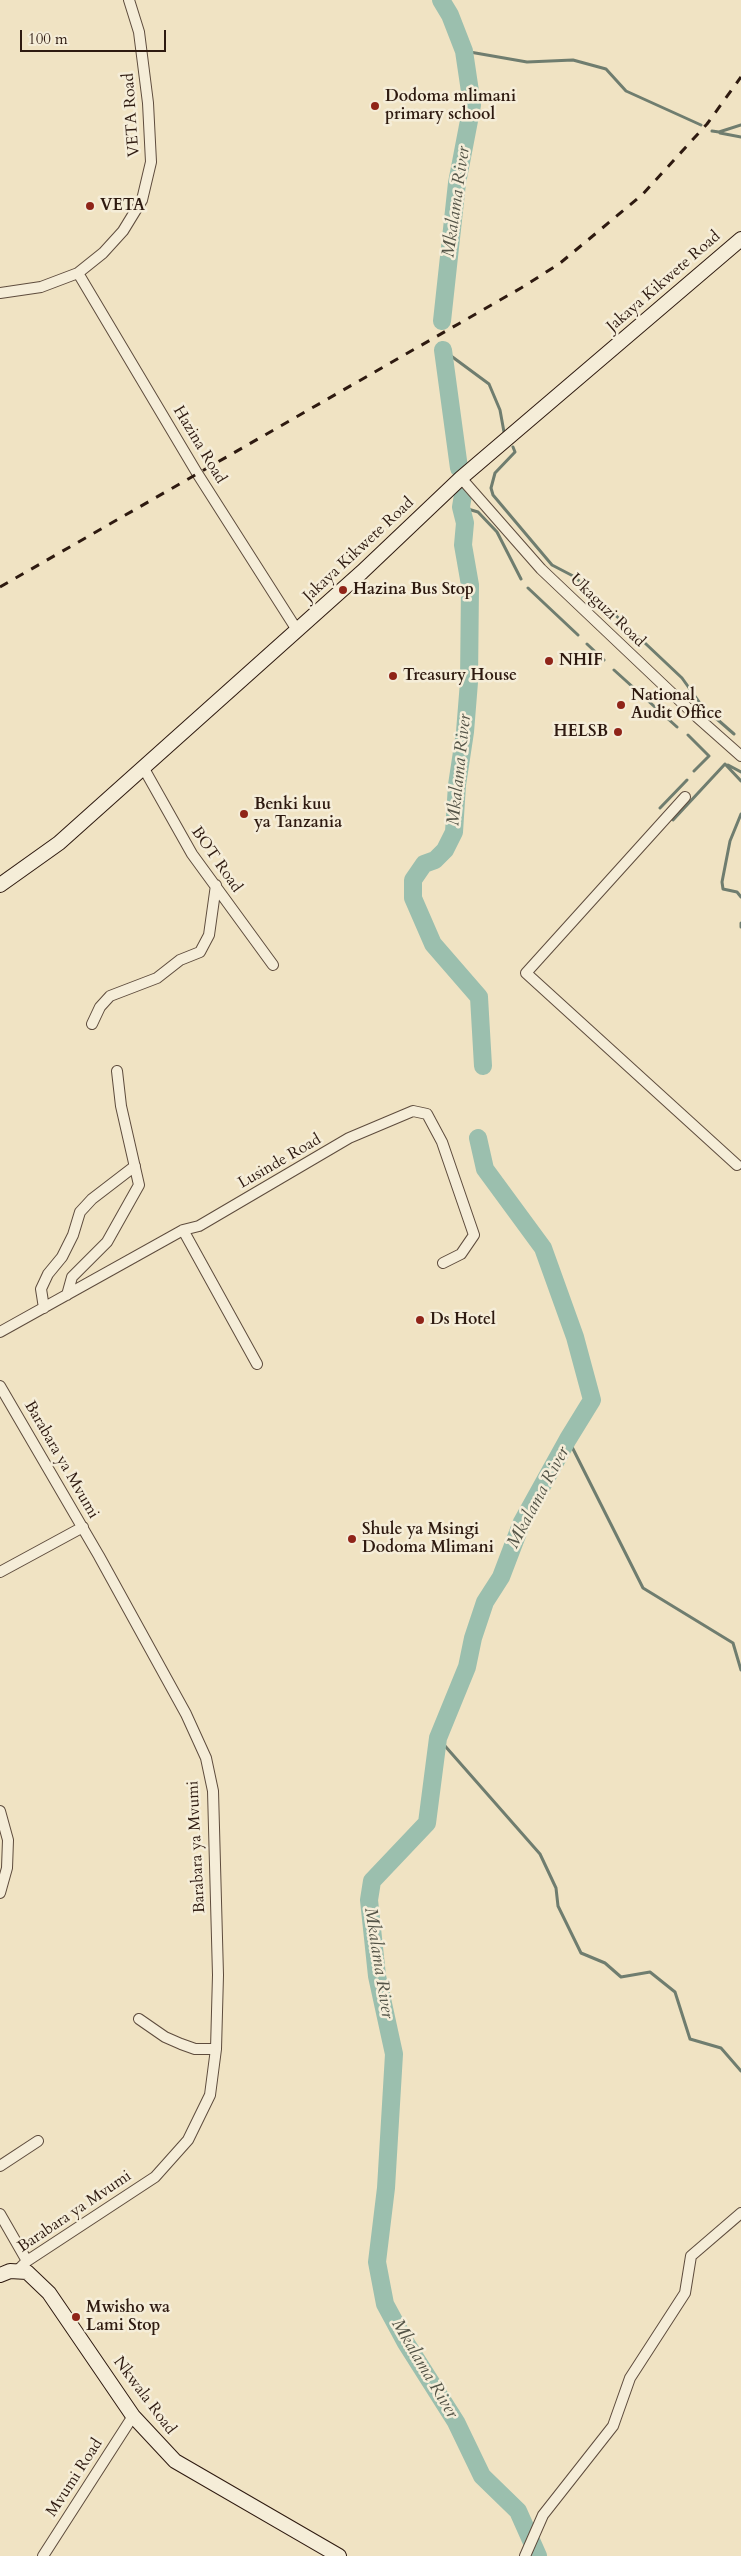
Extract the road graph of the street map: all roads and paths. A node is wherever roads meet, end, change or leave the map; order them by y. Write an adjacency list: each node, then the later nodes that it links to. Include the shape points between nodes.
1 (129, 0): 3 (street, VETA Road, via 140,32 151,162 142,200 123,231)
2 (741, 238): 5 (main road, Jakaya Kikwete Road)
3 (78, 273): 4 (street, VETA Road, via 41,287); 6 (street, Hazina Road, via 197,473)
4 (0, 293)
5 (461, 478): 6 (main road, Jakaya Kikwete Road); 7 (street, Ukaguzi Road, via 541,569)
6 (297, 630): 8 (main road, Jakaya Kikwete Road)
7 (741, 756)
8 (143, 767): 10 (main road, Jakaya Kikwete Road, via 59,843); 11 (street, BOT Road, via 192,854)
9 (685, 797): 15 (street, via 526,973)
10 (0, 885)
11 (216, 885): 12 (street, BOT Road); 13 (street, via 209,934 200,952 180,960 156,978 110,996)
12 (273, 965)
13 (92, 1024)
14 (117, 1071): 16 (street, via 121,1106)
15 (740, 1165)
16 (135, 1166): 19 (street, via 139,1185 137,1192 107,1242 72,1277); 20 (street, via 80,1212 62,1257 41,1289)
17 (183, 1230): 18 (street, Lusinde Road, via 199,1226 349,1138 413,1111 427,1114 442,1142 474,1235 461,1254); 19 (street, Lusinde Road); 22 (street)
18 (443, 1263)
19 (67, 1295): 20 (street, Lusinde Road)
20 (44, 1308): 21 (street, Lusinde Road)
21 (0, 1332)
22 (257, 1364)
23 (0, 1386): 24 (street, Barabara ya Mvumi)
24 (83, 1527): 25 (street); 29 (street, Barabara ya Mvumi, via 186,1714 206,1758 213,1791 218,1975)
25 (0, 1572)
26 (0, 1811): 27 (street, via 8,1840 7,1868)
27 (0, 1893)
28 (139, 2019): 29 (street, via 181,2044 195,2049)
29 (216, 2049): 34 (street, Barabara ya Mvumi, via 210,2095 188,2140 155,2177)
30 (38, 2141): 31 (street)
31 (0, 2166)
32 (741, 2213): 39 (street, via 691,2256 685,2294 630,2378 613,2426 543,2515)
33 (0, 2214): 34 (street, Nkwala Road)
34 (24, 2268): 35 (main road); 36 (main road, Nkwala Road, via 49,2293)
35 (0, 2274)
36 (134, 2416): 37 (street, Mvumi Road); 38 (main road, Nkwala Road, via 176,2461)
37 (43, 2556)
38 (339, 2556)
39 (525, 2556)

